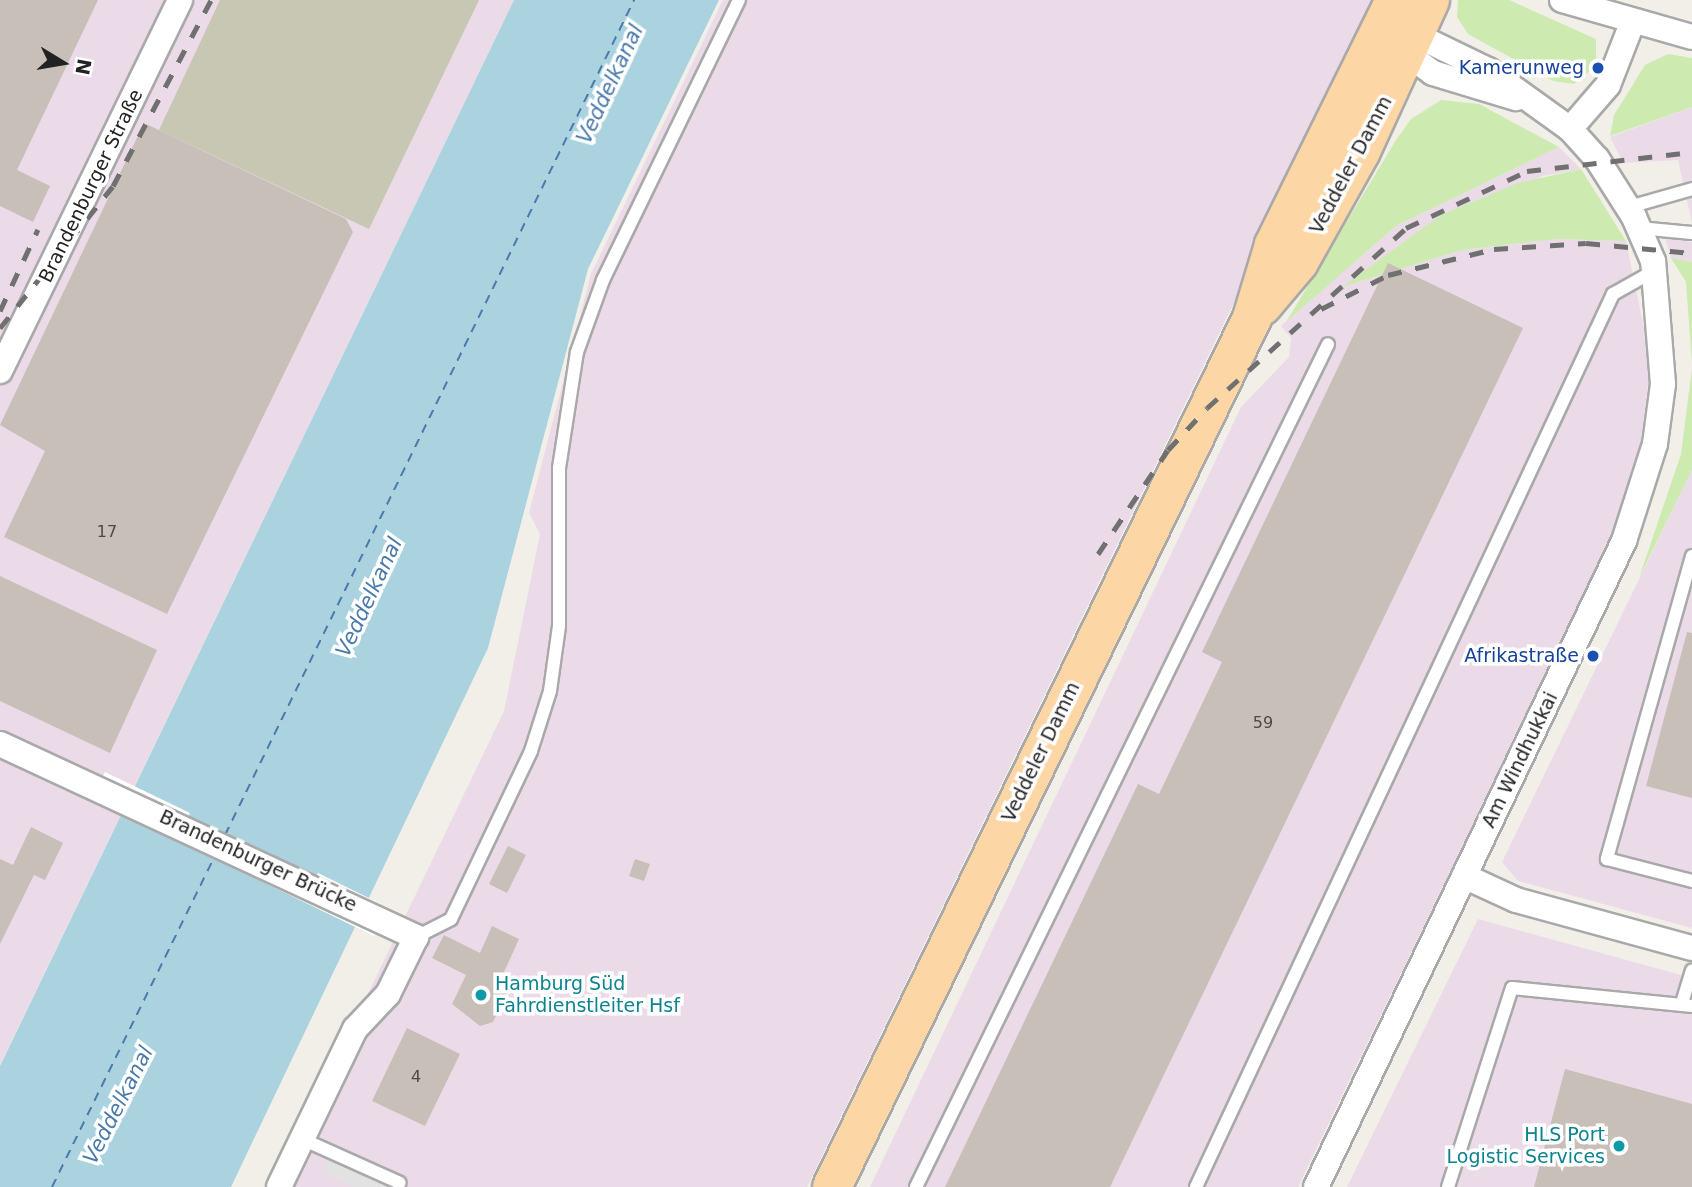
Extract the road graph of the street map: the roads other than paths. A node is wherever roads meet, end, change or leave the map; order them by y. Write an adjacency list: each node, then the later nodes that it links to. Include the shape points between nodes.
1 (180, 0): 14 (street, Brandenburger Straße)
2 (740, 0): 19 (lane, via 603,280 577,352 559,468 559,626 550,691 531,751 451,919)
3 (1430, 0): 6 (main road, Veddeler Damm)
4 (1562, 0): 5 (street)
5 (1633, 21): 7 (street); 8 (street, via 1608,85)
6 (1400, 28): 8 (street, Am Windhukkai, via 1442,76 1539,106); 26 (main road, Veddeler Damm, via 1299,262 1252,318)
7 (1692, 37)
8 (1570, 129): 10 (street, Am Windhukkai)
9 (1692, 189): 10 (lane)
10 (1634, 217): 11 (lane); 12 (street, Am Windhukkai)
11 (1692, 233)
12 (1655, 271): 17 (street, Am Windhukkai, via 1664,384 1637,502 1607,582); 28 (lane, via 1613,294)
13 (1328, 344): 27 (lane)
14 (0, 370)
15 (1692, 556): 18 (lane, via 1607,859)
16 (4, 749): 19 (street, Brandenburger Brücke, via 98,787)
17 (1464, 876): 20 (street, via 1516,900); 29 (street, Am Windhukkai)
18 (1692, 881)
19 (416, 937): 23 (street, via 388,995 355,1030)
20 (1692, 948)
21 (1692, 970): 22 (lane)
22 (1687, 1004): 30 (lane, via 1512,988)
23 (302, 1139): 24 (lane); 25 (street)
24 (400, 1184)
25 (281, 1187)
26 (832, 1187)
27 (916, 1187)
28 (1196, 1187)
29 (1315, 1187)
30 (1448, 1187)

